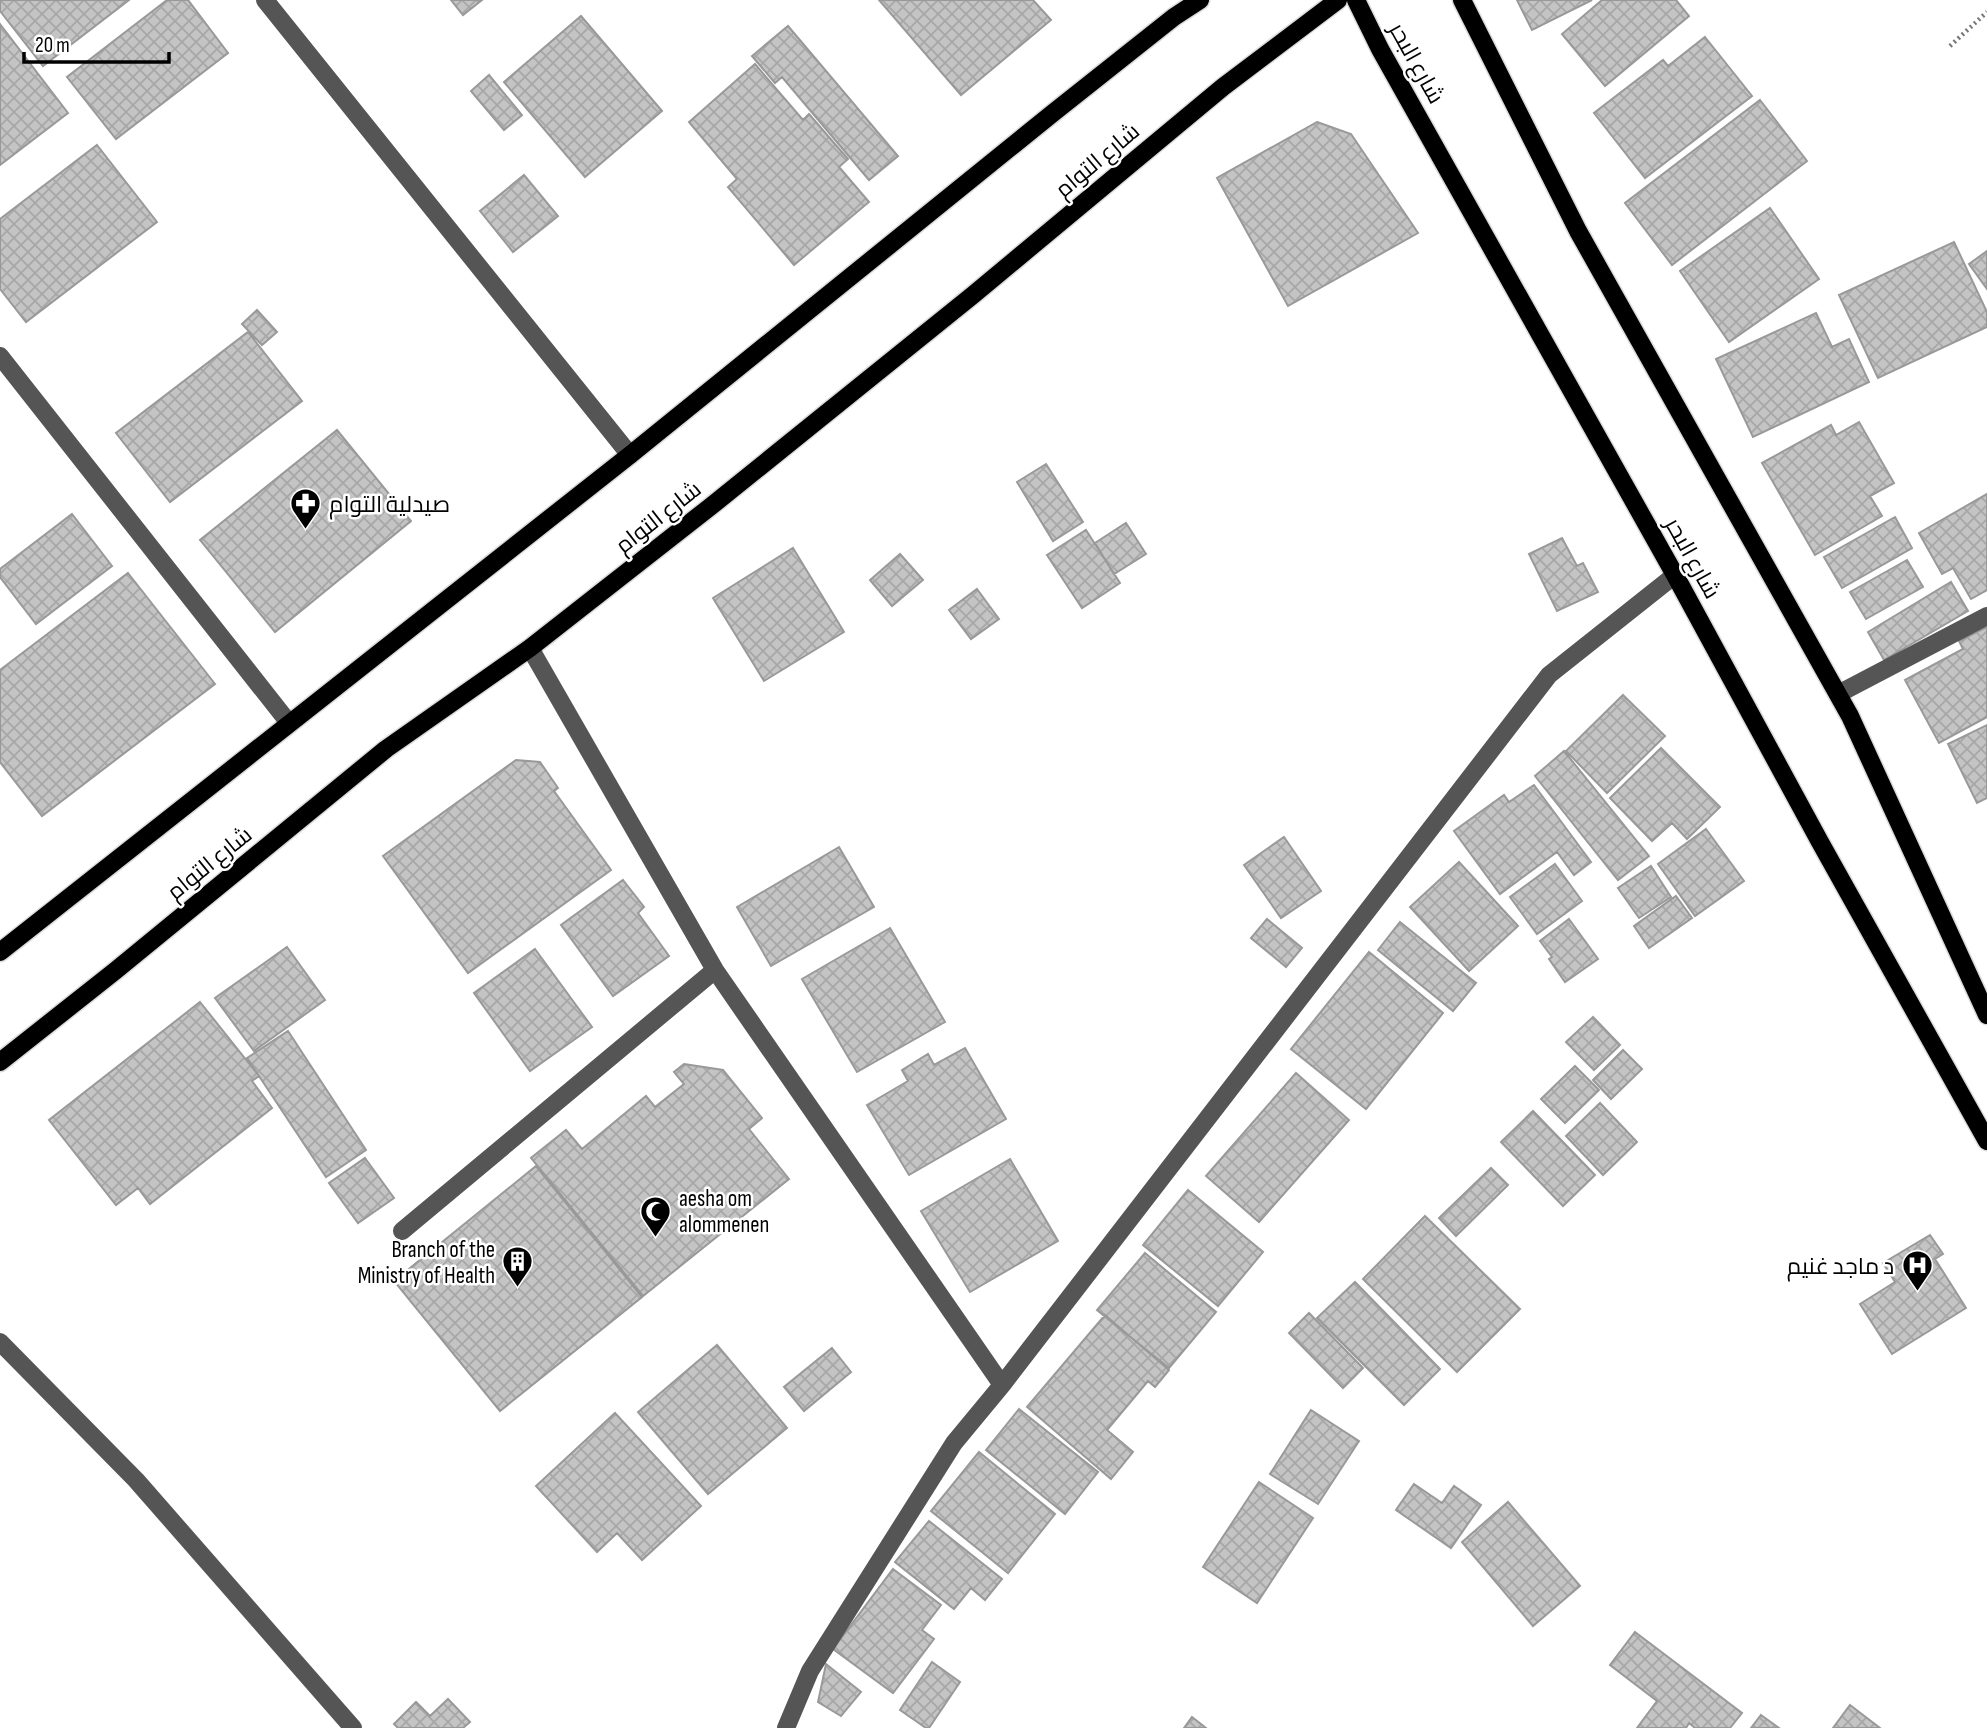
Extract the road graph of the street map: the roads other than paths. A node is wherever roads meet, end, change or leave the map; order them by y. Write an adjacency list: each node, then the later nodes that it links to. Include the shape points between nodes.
1 (265, 0): 7 (street)
2 (1200, 0): 7 (main road, via 1053,113)
3 (1338, 0): 10 (main road, شارع التوام, via 1223,87 962,304)
4 (1356, 0): 8 (main road, شارع البحر)
5 (1462, 0): 11 (main road, via 1578,231)
6 (0, 356): 12 (street)
7 (630, 456): 12 (main road)
8 (1675, 575): 17 (main road, شارع البحر); 20 (street, via 1549,675)
9 (1987, 616): 11 (street)
10 (530, 648): 14 (street); 16 (main road, شارع التوام, via 386,749)
11 (1838, 694): 15 (main road)
12 (289, 723): 13 (main road)
13 (0, 952)
14 (715, 970): 18 (street); 20 (street)
15 (1987, 1015)
16 (0, 1062)
17 (1987, 1141)
18 (402, 1231)
19 (0, 1342): 21 (street, via 136,1480)
20 (1002, 1385): 22 (street, via 954,1443 810,1671)
21 (353, 1728)
22 (786, 1728)

